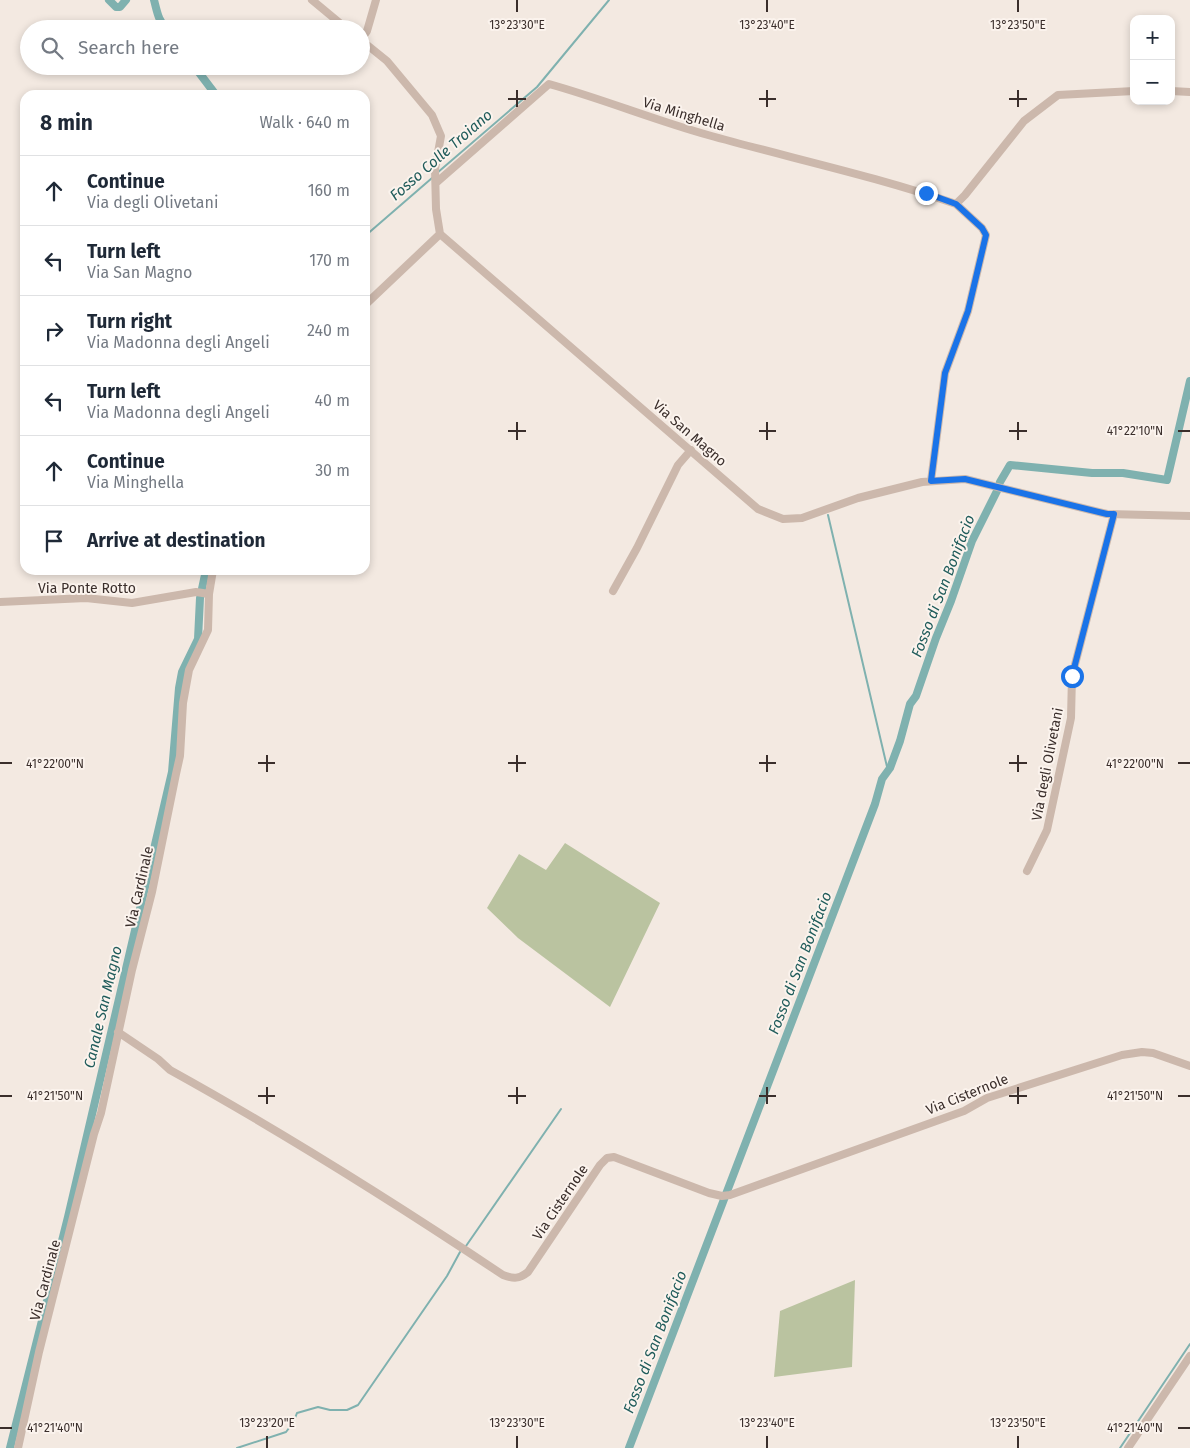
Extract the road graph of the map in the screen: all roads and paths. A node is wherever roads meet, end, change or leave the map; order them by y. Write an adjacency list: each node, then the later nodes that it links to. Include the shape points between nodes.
1 (312, 0): 3 (street)
2 (376, 0): 4 (street)
3 (336, 20)
4 (370, 21)
5 (370, 48): 9 (street, via 386,61 432,115 441,136)
6 (1130, 91): 10 (street, via 1058,95 1024,121)
7 (1175, 91): 8 (street)
8 (1190, 92)
9 (436, 180): 10 (street, Via Minghella, via 549,84 664,122); 11 (street)
10 (956, 204): 14 (street, via 986,235 968,311 945,373)
11 (440, 234): 12 (street); 13 (street, Via San Magno)
12 (370, 300)
13 (691, 450): 14 (street, Via San Magno, via 758,508 783,519 802,518 858,498); 18 (street, via 678,465)
14 (931, 481): 15 (street, Via San Magno, via 965,479)
15 (1114, 514): 16 (street, Via San Magno); 21 (street, Via degli Olivetani, via 1072,676 1071,718 1047,830)
16 (1190, 516)
17 (211, 575): 19 (street)
18 (613, 591)
19 (204, 593): 20 (street, Via Ponte Rotto, via 132,603 86,598); 22 (street, Via Cardinale, via 208,630 189,670 176,774)
20 (0, 602)
21 (1027, 871)
22 (118, 1032): 23 (street, Via Cisternole, via 170,1070 513,1279 528,1272 600,1165 608,1158 709,1193 726,1195 964,1111 987,1098 1122,1055 1153,1053); 25 (street, Via Cardinale)
23 (1190, 1066)
24 (1190, 1356): 26 (street)
25 (18, 1448)
26 (1128, 1448)

